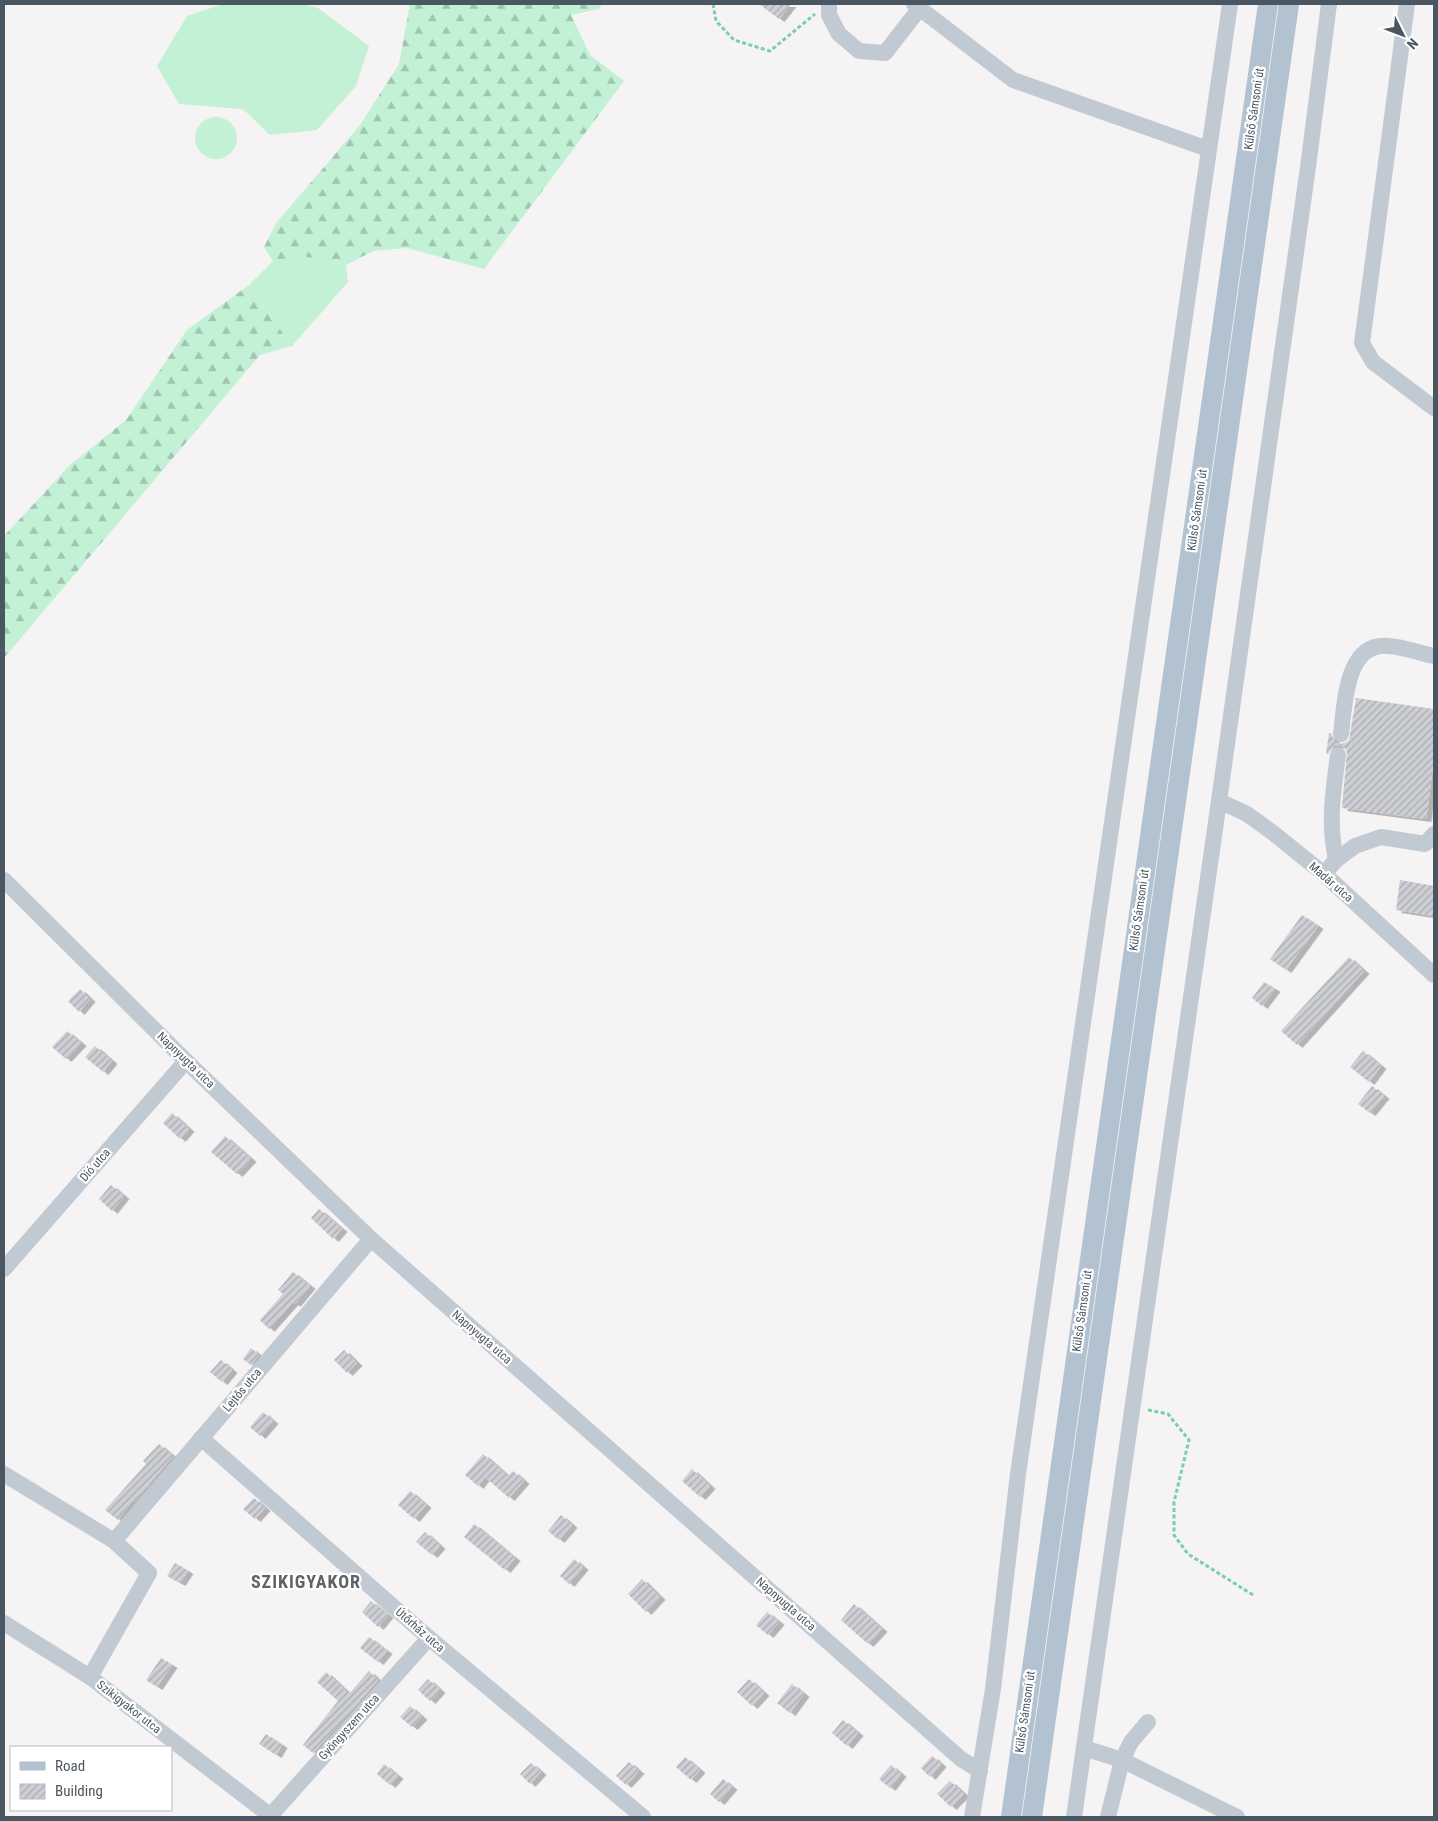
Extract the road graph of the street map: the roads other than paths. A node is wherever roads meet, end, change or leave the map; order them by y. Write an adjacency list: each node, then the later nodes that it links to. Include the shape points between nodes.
1 (1230, 4): 8 (street)
2 (1268, 4): 35 (main road, Külső Sámsoni út)
3 (1289, 4): 36 (main road, Külső Sámsoni út)
4 (1329, 4): 13 (street)
5 (1407, 4): 9 (street, via 1362,343 1373,362)
6 (917, 6): 7 (street, via 885,53 858,51 839,34); 8 (street, via 1013,80)
7 (824, 7)
8 (1208, 149): 31 (street, via 1018,1474)
9 (1434, 408)
10 (1434, 656): 11 (street, via 1387,645 1370,649 1356,662 1349,678)
11 (1341, 734)
12 (1338, 755): 15 (street, via 1331,806 1331,839)
13 (1219, 801): 16 (street, Madár utca, via 1247,814); 29 (street)
14 (1434, 834): 15 (street, via 1425,844 1381,837 1355,846)
15 (1336, 860): 16 (street)
16 (1324, 874): 18 (street, Madár utca)
17 (4, 880): 19 (street, Napnyugta utca)
18 (1434, 975)
19 (186, 1060): 20 (street, Napnyugta utca); 21 (street, Dió utca)
20 (371, 1239): 22 (street, Lejtős utca); 31 (street, Napnyugta utca, via 954,1753)
21 (4, 1269)
22 (201, 1438): 24 (street, Lejtős utca); 26 (street, Útőrház utca)
23 (4, 1474): 24 (street)
24 (114, 1542): 27 (street, via 149,1573)
25 (4, 1623): 27 (street, Szikigyakor utca)
26 (429, 1638): 32 (street, Gyöngyszem utca); 33 (street, Útőrház utca)
27 (90, 1677): 32 (street, Szikigyakor utca)
28 (1148, 1722): 30 (street, via 1131,1742)
29 (1084, 1748): 30 (street); 37 (street)
30 (1122, 1760): 38 (street); 39 (street)
31 (980, 1771): 34 (street)
32 (271, 1816)
33 (643, 1817)
34 (972, 1817)
35 (1011, 1817)
36 (1032, 1817)
37 (1074, 1817)
38 (1108, 1817)
39 (1237, 1817)

